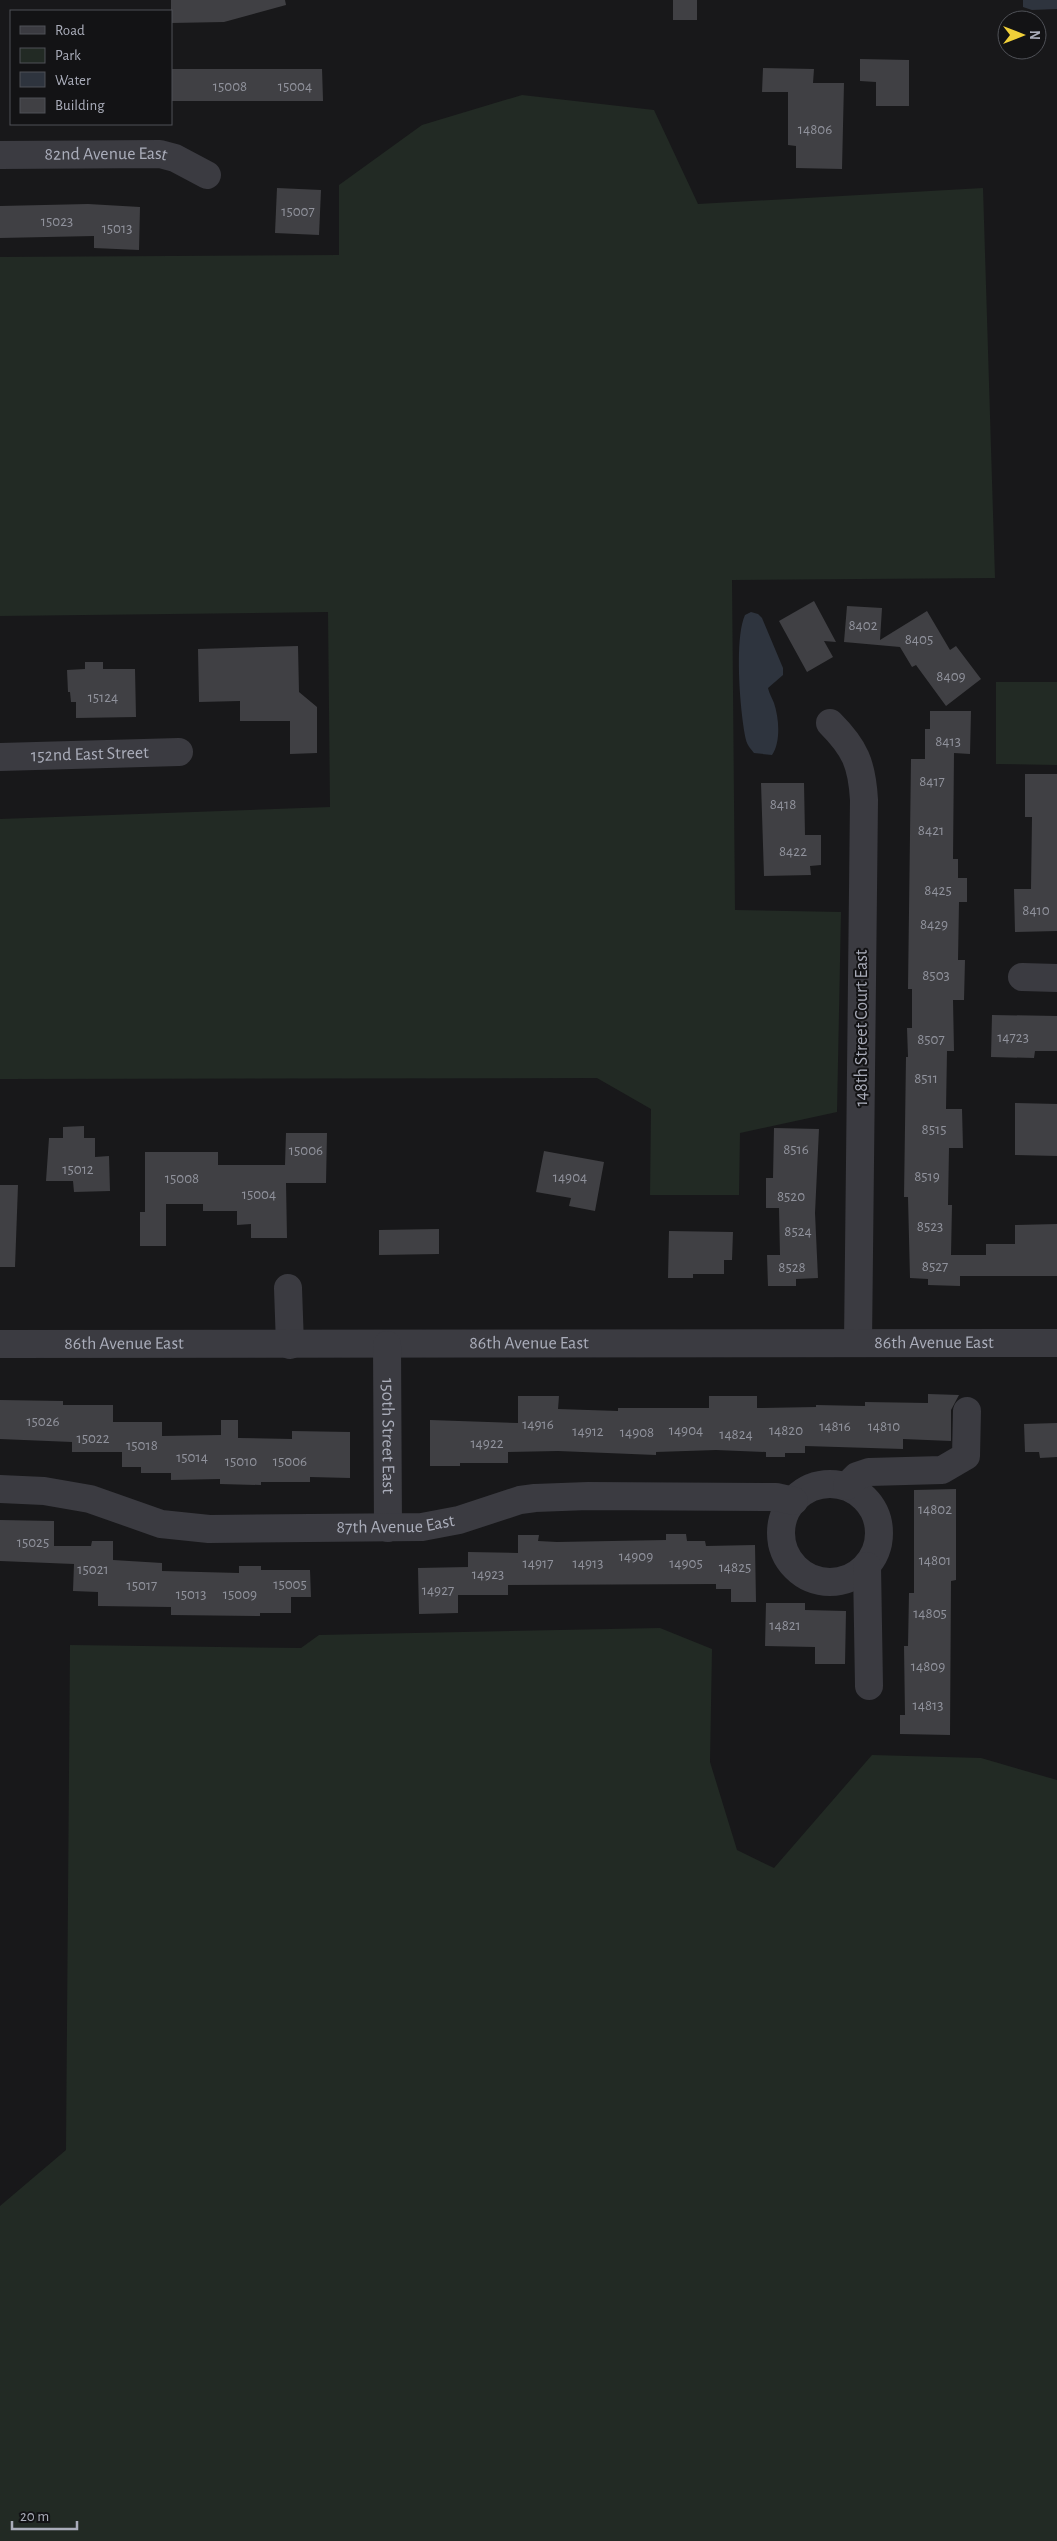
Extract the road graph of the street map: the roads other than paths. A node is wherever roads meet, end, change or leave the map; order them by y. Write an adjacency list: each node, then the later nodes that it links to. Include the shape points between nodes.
1 (0, 155): 2 (street, 82nd Avenue East, via 160,154)
2 (207, 175)
3 (830, 723): 9 (street, 148th Street Court East, via 856,755 864,800)
4 (179, 752): 5 (street, 152nd East Street)
5 (0, 757)
6 (1022, 977): 7 (street)
7 (1057, 978)
8 (288, 1288): 12 (street)
9 (858, 1343): 10 (street, 86th Avenue East); 13 (street, 86th Avenue East)
10 (1057, 1343)
11 (0, 1344): 12 (street, 86th Avenue East)
12 (290, 1345): 13 (street, 86th Avenue East)
13 (387, 1345): 18 (street, 150th Street East)
14 (966, 1411): 15 (street, via 966,1456 942,1470 869,1472 857,1476)
15 (847, 1486): 17 (street, via 831,1483 815,1486); 19 (street, via 872,1506 878,1520 880,1537)
16 (0, 1489): 18 (street, 87th Avenue East, via 44,1491 90,1499 131,1515 183,1528)
17 (794, 1501): 18 (street, 87th Avenue East, via 776,1497 535,1498 459,1520 422,1527); 19 (street, via 783,1520 781,1536 785,1552 794,1566 822,1581 838,1582)
18 (388, 1528)
19 (867, 1566): 20 (street)
20 (869, 1686)

